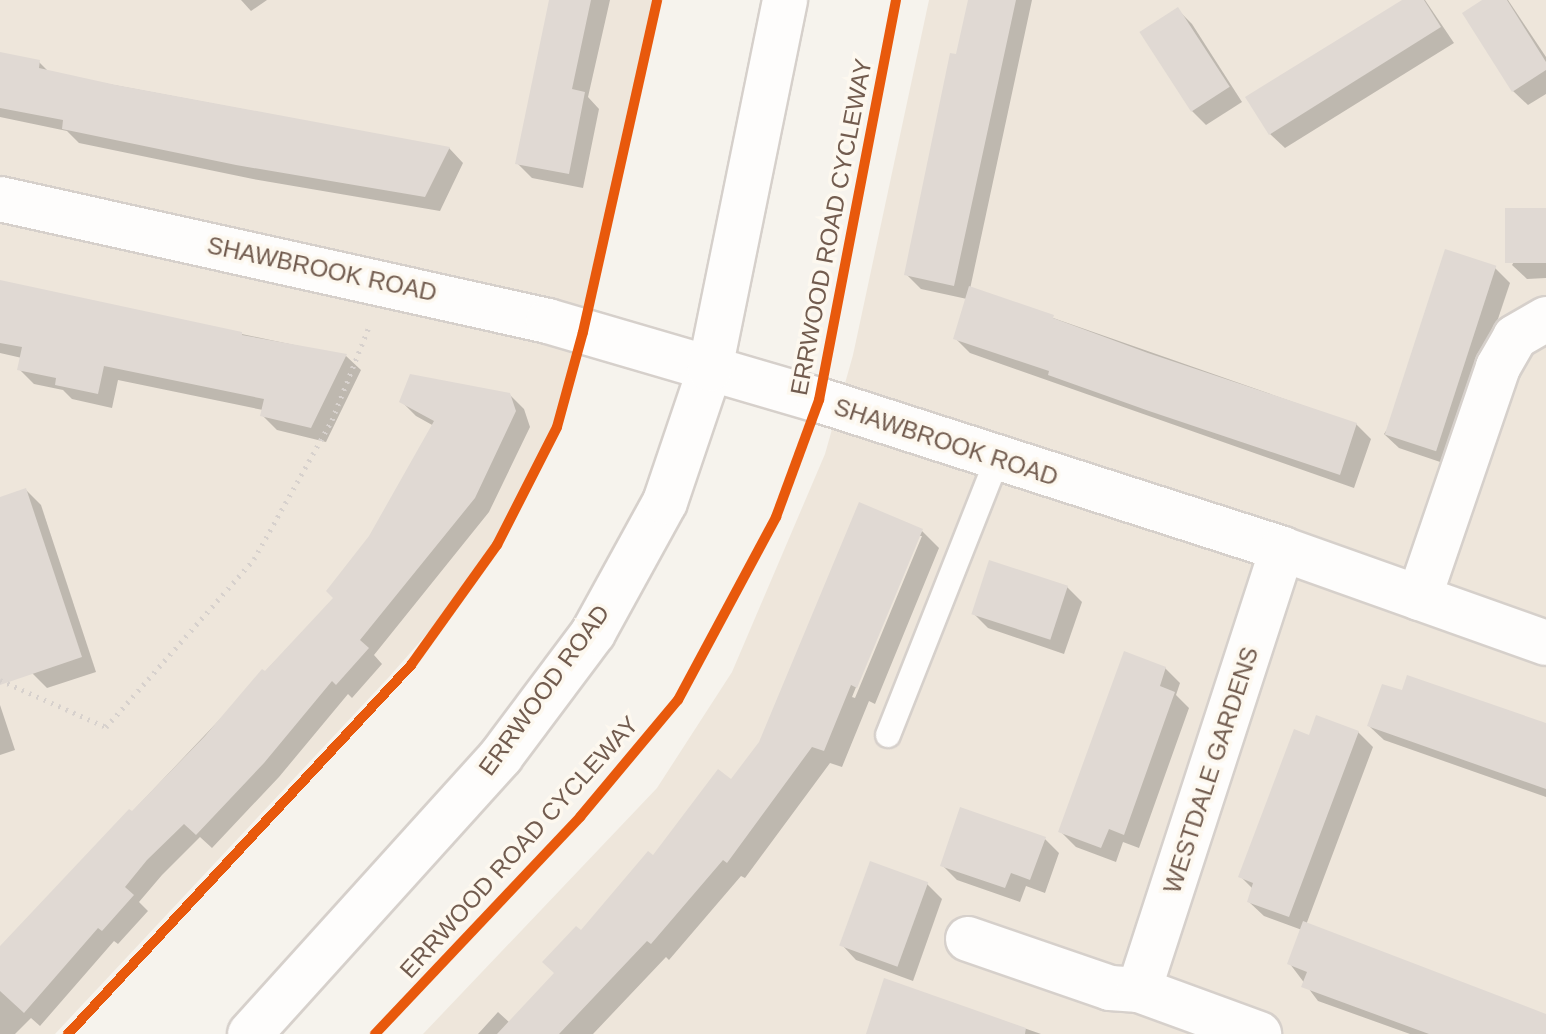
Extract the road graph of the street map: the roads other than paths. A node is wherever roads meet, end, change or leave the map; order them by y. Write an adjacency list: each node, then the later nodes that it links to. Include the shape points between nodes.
1 (785, 0): 4 (street, ERRWOOD ROAD)
2 (0, 199): 4 (street, SHAWBROOK ROAD, via 386,282 548,321)
3 (1546, 319): 7 (street, via 1515,337 1498,367)
4 (710, 369): 5 (street, SHAWBROOK ROAD); 12 (street, ERRWOOD ROAD, via 665,502 593,633 501,756)
5 (997, 459): 6 (street, SHAWBROOK ROAD); 9 (lane)
6 (1282, 549): 7 (street, SHAWBROOK ROAD); 11 (street, WESTDALE GARDENS)
7 (1419, 598): 8 (street, SHAWBROOK ROAD)
8 (1546, 643)
9 (888, 735)
10 (968, 939): 11 (street, via 1110,988)
11 (1139, 990): 13 (street)
12 (250, 1034)
13 (1259, 1034)

